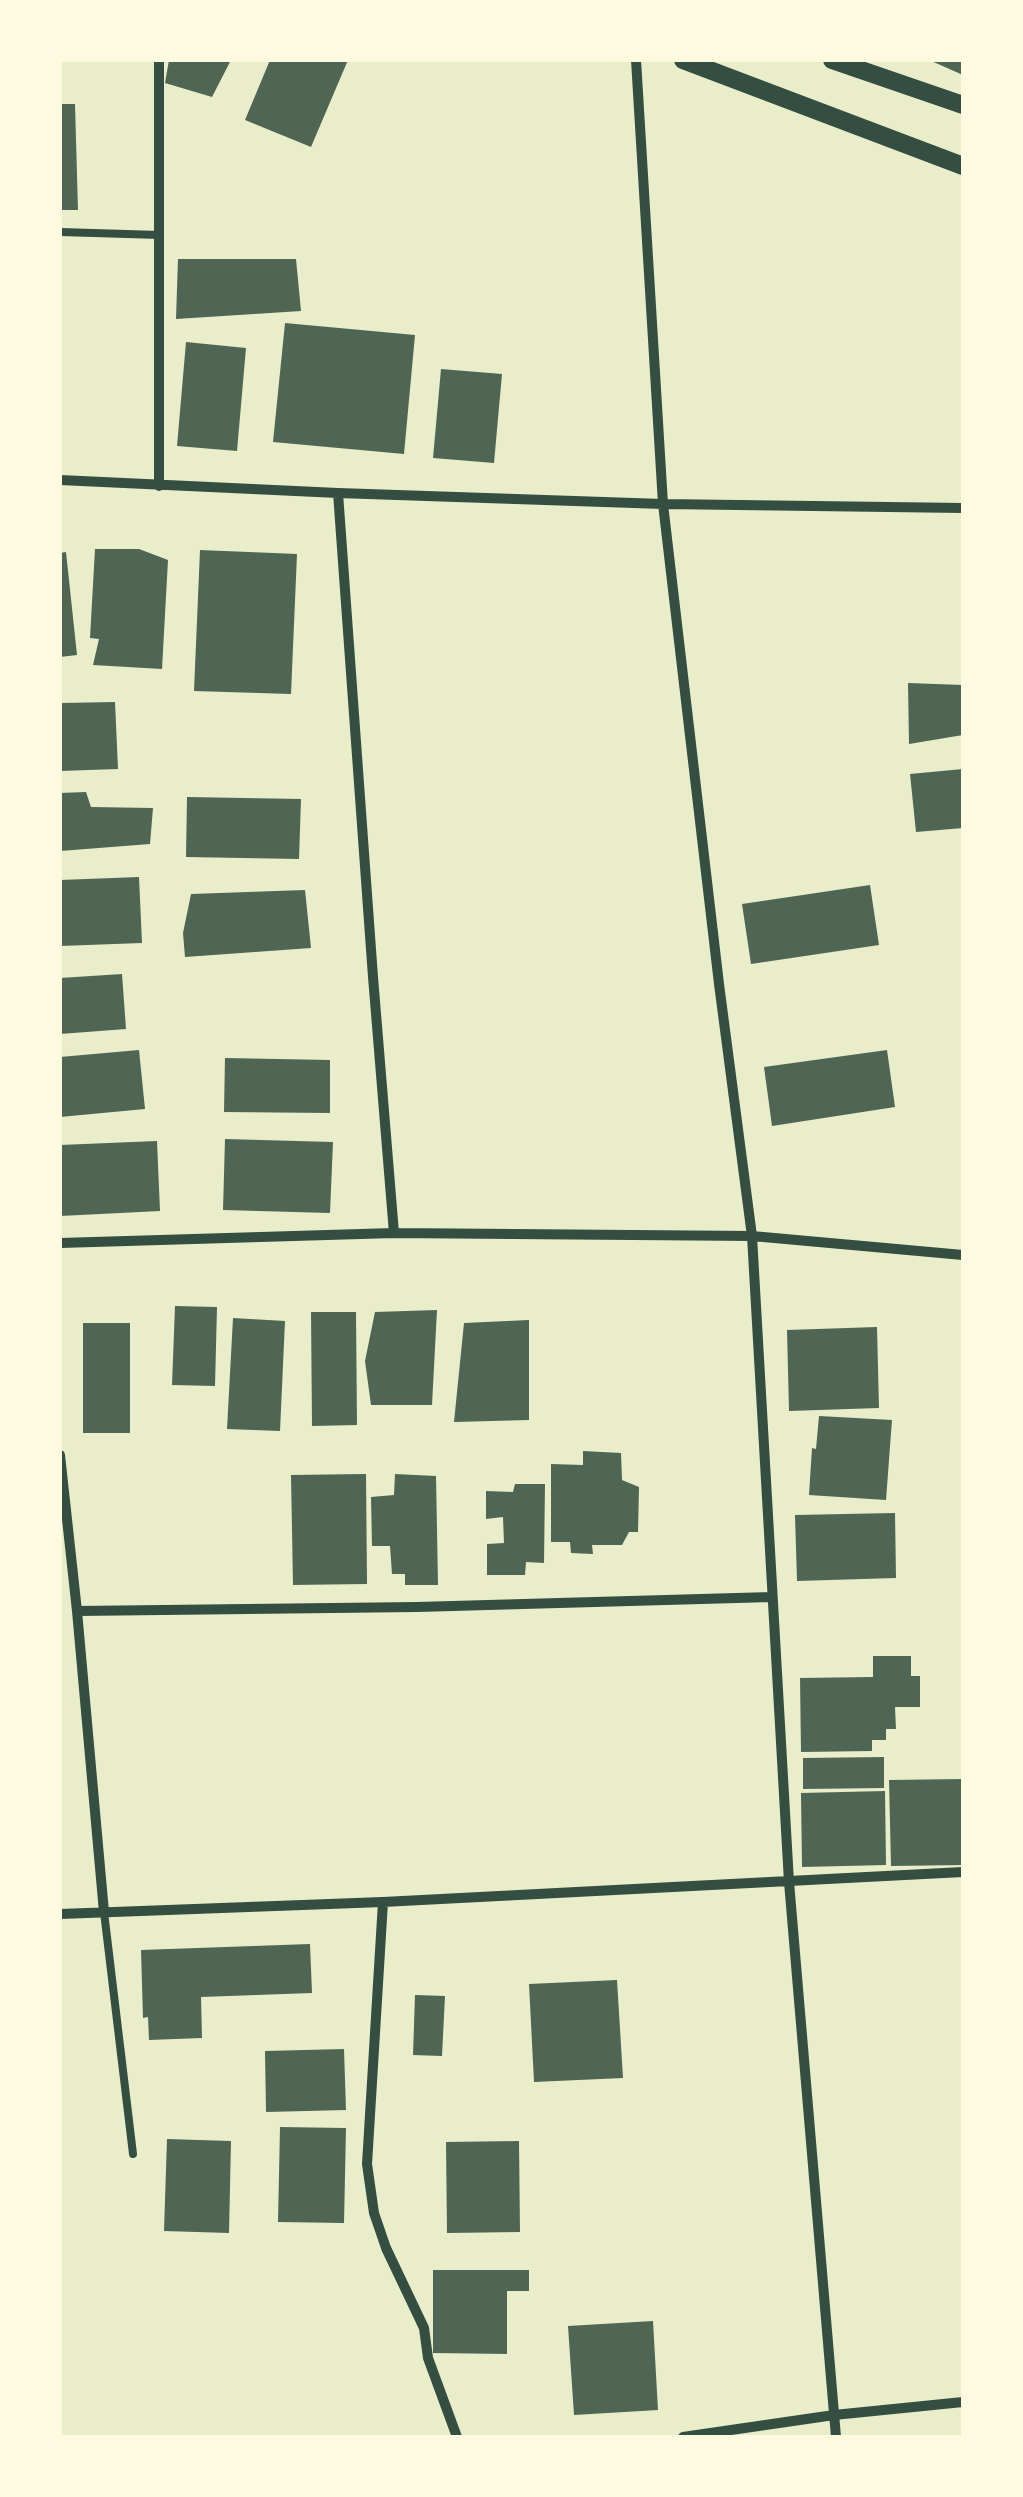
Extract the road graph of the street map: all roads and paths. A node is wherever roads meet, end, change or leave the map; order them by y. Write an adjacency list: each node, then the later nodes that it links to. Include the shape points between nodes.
1 (160, 60): 8 (street)
2 (636, 60): 12 (street)
3 (683, 60): 6 (street)
4 (832, 60): 5 (street)
5 (963, 105)
6 (963, 166)
7 (60, 232): 8 (lane)
8 (160, 235): 10 (street)
9 (60, 480): 10 (street)
10 (159, 486): 11 (street)
11 (338, 493): 12 (street); 14 (street)
12 (663, 504): 13 (street); 15 (street)
13 (963, 508)
14 (394, 1233): 15 (street); 16 (street)
15 (752, 1236): 17 (street); 19 (street)
16 (60, 1243)
17 (963, 1255)
18 (60, 1455): 20 (street)
19 (772, 1597): 20 (street); 22 (street)
20 (77, 1611): 24 (street)
21 (963, 1872): 22 (street)
22 (789, 1882): 23 (street); 28 (street)
23 (383, 1902): 24 (street); 29 (street, via 367,2164 374,2212 424,2328)
24 (104, 1912): 25 (street); 26 (lane)
25 (60, 1914)
26 (132, 2154)
27 (963, 2402): 28 (street)
28 (834, 2415): 30 (street); 31 (street)
29 (457, 2437)
30 (683, 2437)
31 (836, 2437)

